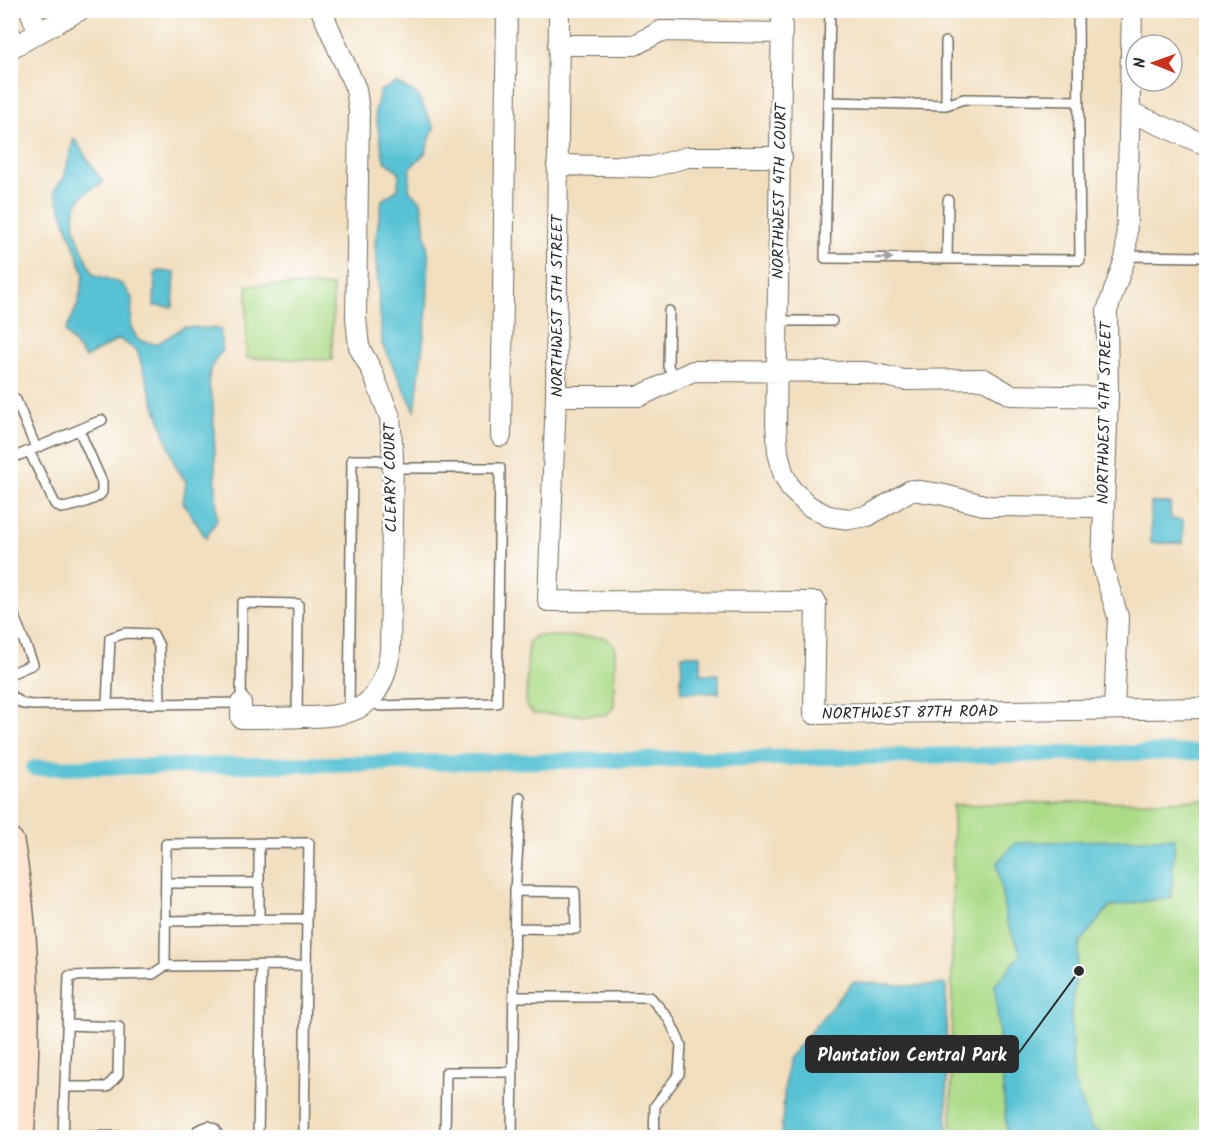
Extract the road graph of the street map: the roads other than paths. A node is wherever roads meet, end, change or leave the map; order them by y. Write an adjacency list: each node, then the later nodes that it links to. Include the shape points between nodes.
1 (30, 10): 10 (street)
2 (80, 10): 10 (street)
3 (507, 10): 36 (street)
4 (559, 10): 13 (street, NORTHWEST 5TH STREET)
5 (782, 10): 11 (street, NORTHWEST 4TH COURT)
6 (830, 10): 16 (lane)
7 (1078, 10): 15 (lane)
8 (1132, 10): 18 (street, NORTHWEST 4TH STREET)
9 (322, 11): 39 (street, CLEARY COURT, via 356,89 356,318 359,347 390,417)
10 (38, 32): 14 (street)
11 (782, 33): 13 (street, via 661,31 635,45); 20 (street, NORTHWEST 4TH COURT)
12 (946, 42): 17 (lane)
13 (558, 45): 21 (street, NORTHWEST 5TH STREET)
14 (12, 46)
15 (1079, 101): 17 (lane, via 964,99); 25 (lane, via 1080,260)
16 (828, 102): 17 (lane); 25 (lane, one-way to 25, via 825,258)
17 (946, 105)
18 (1130, 112): 19 (street); 23 (street, NORTHWEST 4TH STREET)
19 (1206, 145)
20 (782, 157): 21 (street, via 688,157 651,167); 27 (street, NORTHWEST 4TH COURT)
21 (557, 165): 32 (street, NORTHWEST 5TH STREET)
22 (948, 200): 25 (lane)
23 (1126, 256): 24 (lane); 33 (street, NORTHWEST 4TH STREET, via 1107,310)
24 (1202, 257)
25 (947, 259)
26 (669, 311): 30 (lane, via 668,366)
27 (778, 321): 28 (lane); 29 (street, NORTHWEST 4TH COURT)
28 (832, 321)
29 (778, 372): 30 (street, via 693,371); 33 (street, via 866,372 904,380 984,379 1011,394); 40 (street, NORTHWEST 4TH COURT, via 776,424 783,473 790,489 828,516 868,516 911,490 988,506)
30 (675, 380): 32 (street, via 640,396)
31 (10, 395): 37 (lane, via 16,400)
32 (556, 396): 41 (street, NORTHWEST 5TH STREET)
33 (1108, 397): 40 (street, NORTHWEST 4TH STREET)
34 (102, 420): 35 (lane)
35 (79, 430): 37 (lane); 37 (lane, via 102,482 102,491 75,506 61,508 55,504)
36 (501, 436)
37 (33, 450): 38 (lane)
38 (10, 459)
39 (393, 468): 45 (street, CLEARY COURT, via 390,651 387,667); 45 (lane, via 500,468 497,703 380,706); 51 (lane, via 379,460 351,460)
40 (1103, 507): 50 (street, NORTHWEST 4TH STREET, via 1102,564 1118,616)
41 (548, 601): 50 (street, NORTHWEST 87TH ROAD, via 816,602 814,714)
42 (10, 606): 43 (lane, via 33,664)
43 (10, 674)
44 (10, 695): 47 (lane, via 23,704)
45 (370, 701): 51 (street)
46 (241, 703): 48 (lane); 52 (street, via 241,718); 52 (lane, via 242,603 298,604)
47 (107, 704): 48 (lane); 48 (lane, via 110,638 125,633 153,634 159,646)
48 (160, 704)
49 (1206, 708): 50 (street, NORTHWEST 87TH ROAD)
50 (1114, 709)
51 (349, 714): 52 (street)
52 (297, 717)
53 (521, 798): 58 (lane)
54 (10, 842): 71 (street, via 24,939 26,998)
55 (259, 843): 56 (lane, via 166,844); 57 (lane); 59 (lane, via 309,843)
56 (166, 883): 57 (lane); 61 (lane)
57 (258, 883): 60 (lane)
58 (515, 891): 62 (lane); 62 (lane, via 575,892 576,929)
59 (307, 919): 60 (lane); 63 (lane)
60 (259, 920): 61 (lane)
61 (165, 921): 64 (lane)
62 (515, 928): 66 (lane)
63 (306, 965): 65 (lane); 75 (lane)
64 (165, 966): 65 (lane); 67 (lane, via 153,974 69,976)
65 (261, 966): 74 (lane)
66 (514, 996): 68 (lane); 78 (lane, via 650,997 669,1019 681,1046 678,1074 655,1106)
67 (68, 1025): 69 (lane); 69 (lane, via 119,1027 118,1075 107,1087)
68 (513, 1072): 76 (lane, via 446,1072); 77 (lane)
69 (64, 1087): 70 (lane)
70 (63, 1136): 72 (lane)
71 (20, 1137)
72 (196, 1137): 73 (lane, via 201,1127 209,1125)
73 (219, 1137)
74 (258, 1137)
75 (304, 1137)
76 (445, 1137)
77 (512, 1137)
78 (654, 1137)

